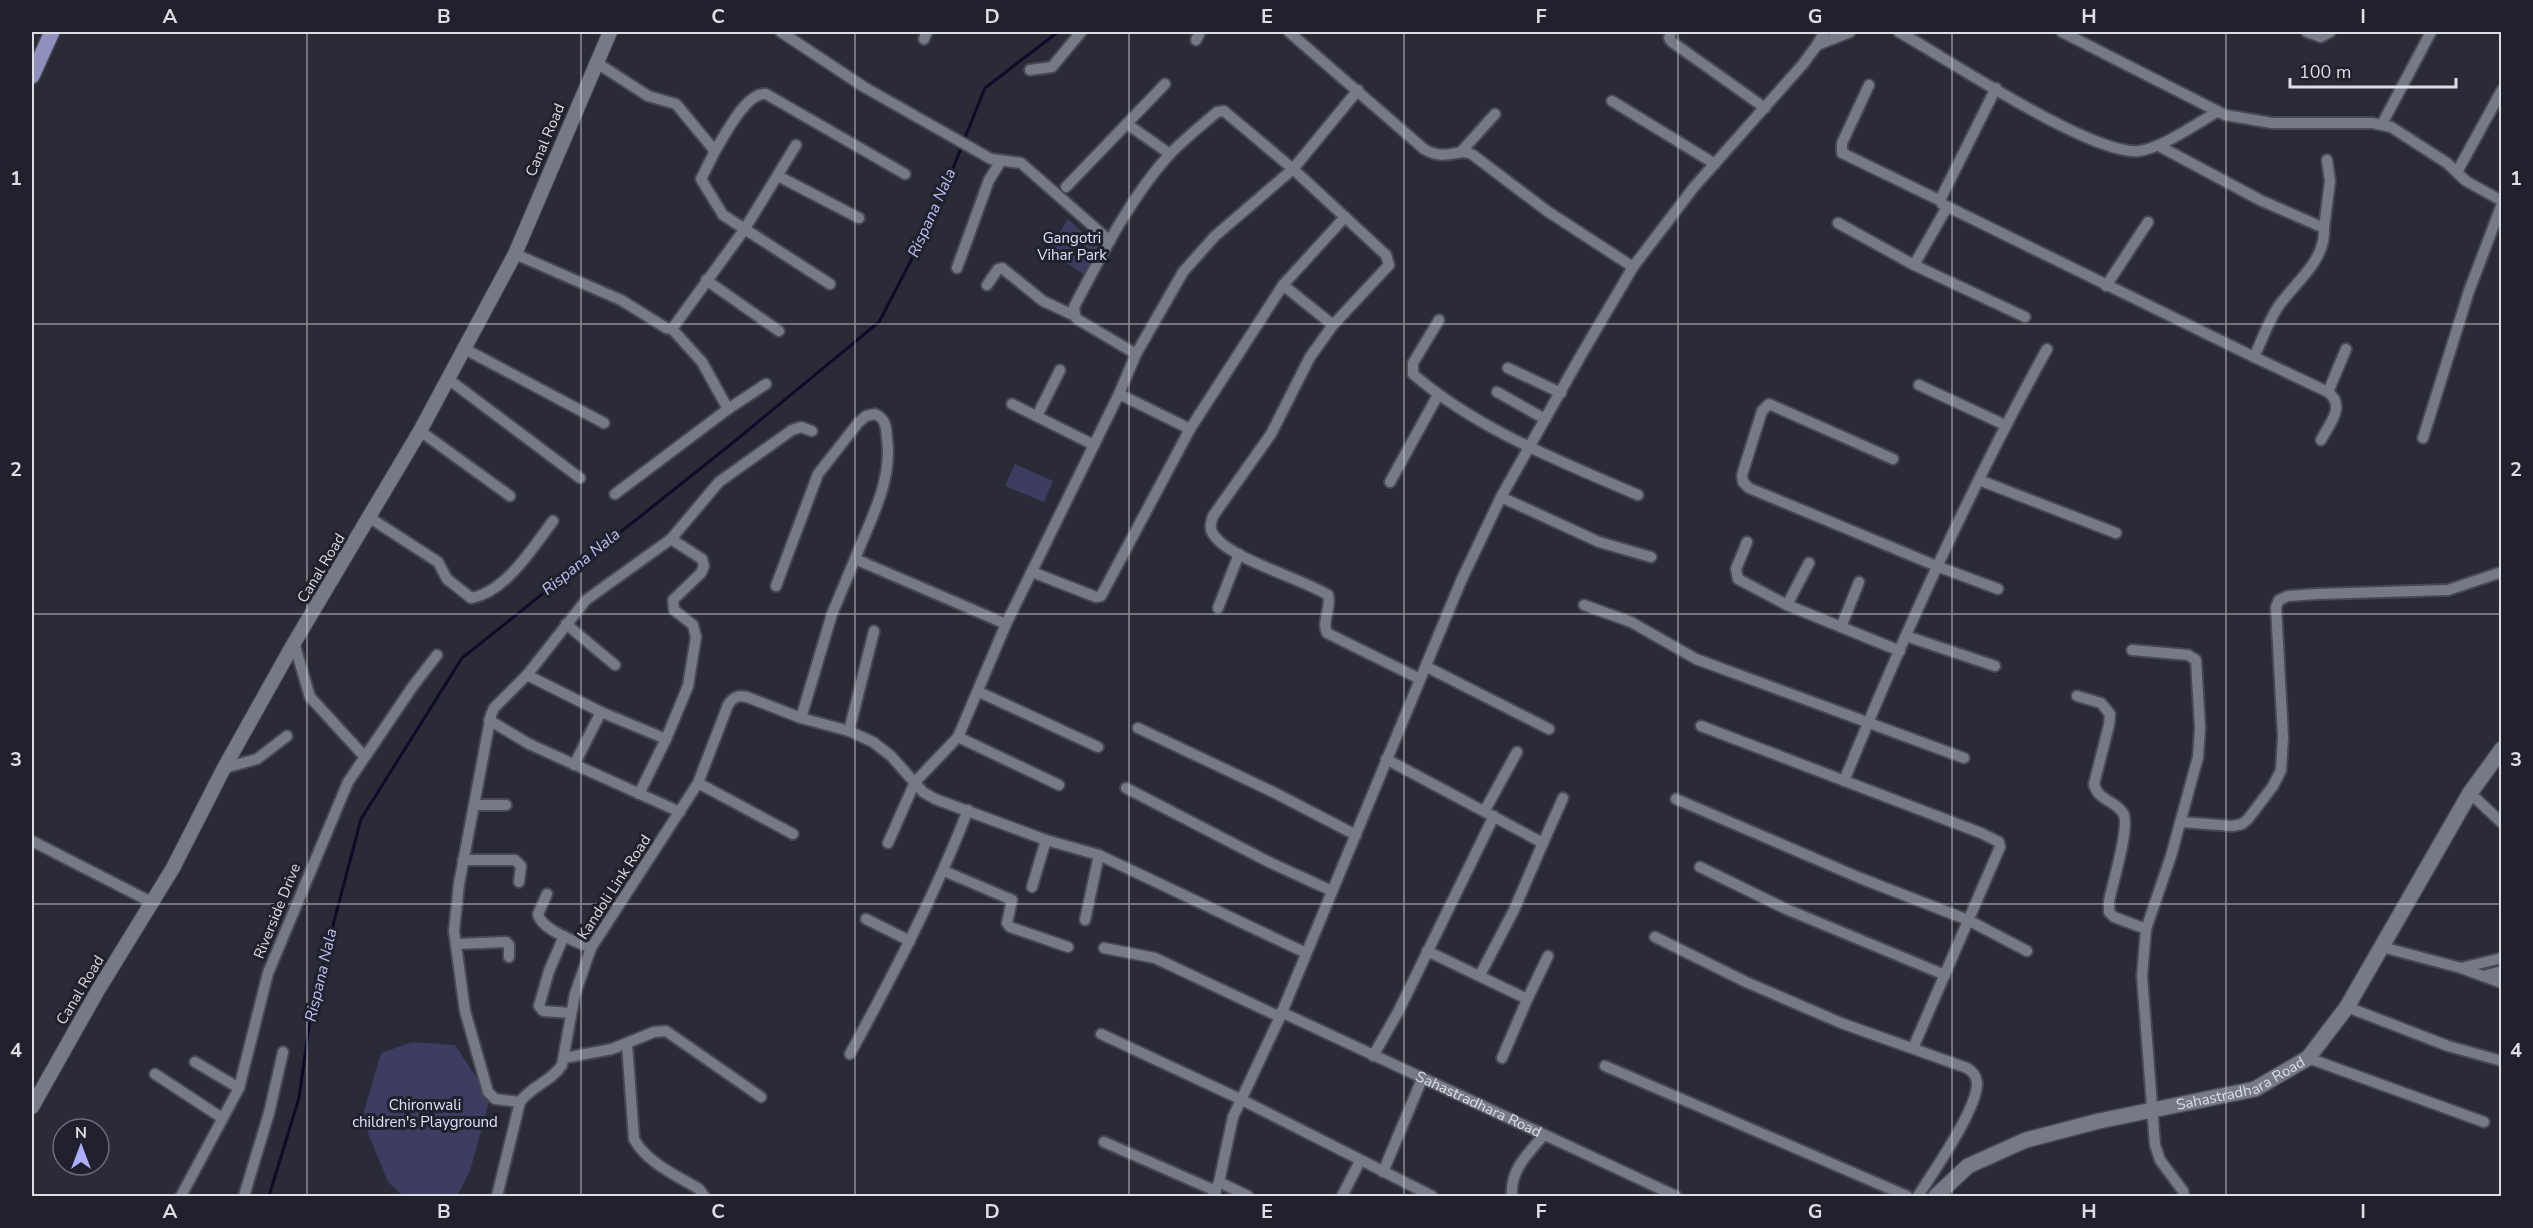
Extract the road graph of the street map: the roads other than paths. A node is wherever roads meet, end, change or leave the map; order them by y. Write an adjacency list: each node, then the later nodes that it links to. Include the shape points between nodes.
1 (52, 32): 17 (main road)
2 (610, 32): 15 (street, Canal Road)
3 (781, 32): 34 (street, via 857,83)
4 (1082, 32): 16 (street, via 1052,67)
5 (1289, 32): 21 (street)
6 (1671, 32): 24 (street, via 1672,42)
7 (1824, 32): 14 (street)
8 (1850, 32): 14 (street)
9 (1899, 32): 20 (street)
10 (2307, 32): 11 (street, via 2321,37)
11 (2330, 32)
12 (2431, 32): 28 (street)
13 (2069, 33): 25 (street)
14 (1817, 45): 24 (street)
15 (597, 63): 31 (street, via 648,96 676,104); 51 (street, Canal Road)
16 (1030, 70)
17 (32, 76)
18 (1165, 84): 27 (street)
19 (1869, 85): 43 (street, via 1842,143 1842,153)
20 (1996, 88): 30 (street, via 2103,145 2126,151); 43 (street)
21 (1358, 90): 32 (street, via 1424,149 1440,156); 37 (street)
22 (2502, 90): 38 (street)
23 (1612, 101): 36 (street)
24 (1765, 108): 36 (street)
25 (2217, 112): 28 (street, via 2272,123); 30 (street)
26 (1495, 114): 32 (street)
27 (1127, 124): 33 (street); 41 (street)
28 (2382, 124): 38 (street)
29 (796, 145): 40 (street)
30 (2159, 146): 48 (street, via 2260,200)
31 (715, 151): 39 (street, via 748,102 756,94 766,94); 49 (street, via 701,183 723,215)
32 (1461, 152): 53 (street, via 1473,155 1547,212)
33 (1170, 154): 37 (street, via 1217,112 1224,111); 50 (street)
34 (996, 160): 50 (street, via 1016,161 1025,166); 54 (street)
35 (2327, 160): 48 (street, via 2330,181)
36 (1715, 164): 53 (street)
37 (1293, 169): 44 (street); 69 (street, via 1199,251)
38 (2457, 172): 42 (street)
39 (905, 174)
40 (778, 176): 45 (street); 49 (street)
41 (1066, 187)
42 (2502, 202): 90 (street, via 2469,291)
43 (1944, 204): 52 (street); 59 (street)
44 (1345, 217): 58 (street); 63 (street, via 1386,255 1389,265)
45 (859, 219)
46 (2148, 222): 59 (street)
47 (1838, 223): 52 (street)
48 (2324, 228): 70 (street, via 2315,261 2280,305)
49 (744, 230): 55 (street); 56 (street)
50 (1110, 241): 60 (street, via 1074,307)
51 (515, 254): 64 (street, via 605,292); 66 (street, Canal Road)
52 (1914, 265): 61 (street)
53 (1633, 267): 78 (street)
54 (957, 268)
55 (706, 280): 64 (street); 65 (street)
56 (830, 284)
57 (987, 285): 60 (street, via 1002,268 1043,301)
58 (1283, 285): 63 (street); 87 (street)
59 (2106, 285): 70 (street)
60 (1075, 316): 69 (street)
61 (2025, 317)
62 (1439, 320): 80 (street, via 1412,370)
63 (1333, 325): 107 (street, via 1300,374 1271,434 1213,516 1210,526 1214,536)
64 (672, 329): 82 (street, via 702,362)
65 (779, 331)
66 (463, 348): 73 (street, Canal Road); 85 (street)
67 (2047, 349): 86 (street)
68 (2346, 349): 77 (street)
69 (1136, 354): 79 (street)
70 (2254, 357): 77 (street)
71 (1508, 368): 78 (street)
72 (1060, 370): 83 (street)
73 (448, 379): 88 (street, Canal Road); 95 (street)
74 (766, 384): 82 (street)
75 (1919, 385): 86 (street)
76 (1497, 392): 84 (street)
77 (2328, 392): 91 (street, via 2335,398 2337,408)
78 (1561, 393): 84 (street)
79 (1119, 394): 87 (street); 92 (street)
80 (1438, 395): 93 (street); 97 (street)
81 (1012, 404): 83 (street)
82 (728, 409): 98 (street)
83 (1037, 416): 92 (street)
84 (1545, 419): 93 (street)
85 (604, 423)
86 (2005, 425): 96 (street)
87 (1190, 429): 112 (street, via 1101,596)
88 (420, 431): 100 (street); 102 (street, Canal Road)
89 (812, 431): 105 (street, via 801,427 792,430 719,482)
90 (2423, 438)
91 (2321, 440)
92 (1094, 445): 112 (street)
93 (1529, 448): 99 (street); 101 (street)
94 (1893, 459): 111 (street, via 1769,404 1762,411 1742,475 1749,488)
95 (580, 478)
96 (1979, 480): 104 (street); 111 (street)
97 (1390, 482)
98 (615, 494)
99 (1638, 495)
100 (510, 496)
101 (1501, 497): 108 (street, via 1599,542); 131 (street, via 1461,581)
102 (370, 518): 103 (street, via 438,562 447,579 471,598 512,574); 125 (street, Canal Road)
103 (553, 521)
104 (2116, 533)
105 (671, 539): 120 (street, via 594,592); 146 (street, via 702,559 704,566 673,600 674,610 695,627 696,637 688,686)
106 (1747, 542): 118 (street, via 1736,569 1737,577)
107 (1239, 554): 119 (street); 133 (street, via 1328,595 1324,626 1327,633)
108 (1651, 557)
109 (855, 559): 115 (street, via 887,477 885,425 875,414 858,423 818,474); 121 (street); 137 (street, via 832,614)
110 (1809, 563): 118 (street)
111 (1939, 567): 116 (street); 124 (street)
112 (1032, 572): 121 (street)
113 (2502, 572): 169 (street, via 2448,590 2337,593 2279,600 2276,608 2283,736 2280,775 2242,824)
114 (1859, 582): 122 (street)
115 (776, 586)
116 (1998, 589)
117 (1584, 605): 139 (street, via 1638,625 1696,660)
118 (1787, 605): 122 (street)
119 (1218, 608)
120 (566, 624): 129 (street); 132 (street)
121 (1006, 624): 134 (street)
122 (1841, 627): 127 (street)
123 (874, 631): 143 (street)
124 (1906, 636): 127 (street); 130 (street)
125 (294, 643): 150 (street, via 310,696); 154 (street, Canal Road)
126 (2132, 650): 169 (street, via 2188,655 2196,660 2200,747)
127 (1899, 651): 139 (street)
128 (437, 655): 150 (street, Riverside Drive)
129 (615, 665)
130 (1995, 666)
131 (1427, 667): 133 (street); 142 (street)
132 (527, 675): 136 (street); 138 (street, via 494,708)
133 (1420, 679): 152 (street)
134 (979, 692): 145 (street); 147 (street)
135 (2077, 696): 189 (street, via 2101,703 2110,714 2094,784 2101,797 2122,811 2126,824 2109,912)
136 (601, 711): 146 (street); 153 (street)
137 (801, 718): 143 (street); 157 (street, Kandoli Link Road, via 738,696 728,705)
138 (489, 720): 153 (street); 164 (street)
139 (1868, 722): 151 (street); 155 (street)
140 (1701, 726): 155 (street)
141 (1138, 728): 172 (street)
142 (1550, 729)
143 (849, 731): 156 (street, via 883,749)
144 (287, 736): 154 (street, via 251,762)
145 (958, 737): 156 (street); 158 (street)
146 (666, 739): 161 (street)
147 (1098, 747)
148 (2502, 750): 160 (main road, Sahastradhara Road)
149 (1517, 752): 168 (street)
150 (364, 756): 228 (street, Riverside Drive, via 332,816 268,973)
151 (1964, 758)
152 (1386, 759): 168 (street); 172 (street)
153 (574, 765): 161 (street)
154 (224, 768): 185 (street, Canal Road)
155 (1844, 781): 188 (street, via 1998,840 2000,847)
156 (915, 782): 166 (street, via 934,799); 175 (street)
157 (698, 783): 167 (street, Kandoli Link Road); 171 (street)
158 (1059, 785)
159 (1126, 788): 183 (street)
160 (2469, 793): 170 (street); 195 (main road, Sahastradhara Road)
161 (639, 794): 167 (street)
162 (1563, 798): 176 (street)
163 (1676, 800): 188 (street)
164 (474, 805): 165 (street); 178 (street)
165 (506, 805)
166 (968, 810): 173 (street); 180 (street)
167 (680, 812): 196 (street, Kandoli Link Road)
168 (1490, 813): 176 (street); 198 (street)
169 (2180, 822): 189 (street)
170 (2502, 823)
171 (793, 834)
172 (1356, 835): 183 (street)
173 (1046, 840): 177 (street); 182 (street)
174 (32, 842): 185 (street)
175 (888, 843)
176 (1543, 843): 206 (street)
177 (1099, 855): 187 (street); 200 (street)
178 (464, 860): 181 (street, via 515,860 521,867); 193 (street, via 454,931)
179 (1700, 867): 207 (street, via 1786,909)
180 (945, 871): 192 (street); 194 (street, via 1012,900 1007,923 1010,927)
181 (519, 882)
182 (1032, 887)
183 (1332, 891): 200 (street)
184 (547, 894): 190 (street, via 538,918)
185 (153, 903): 232 (street, Canal Road)
186 (866, 919): 192 (street)
187 (1085, 920)
188 (1968, 920): 199 (street); 207 (street)
189 (2146, 929): 233 (street, via 2142,976)
190 (564, 936): 196 (street); 212 (street, via 539,1006 543,1011)
191 (1655, 937): 216 (street, via 1841,1023)
192 (910, 940): 218 (street)
193 (456, 944): 202 (street, via 507,943); 231 (street, via 465,1011 488,1092 495,1099)
194 (1068, 947)
195 (2382, 947): 204 (street); 211 (main road, Sahastradhara Road)
196 (591, 948): 212 (street, Kandoli Link Road)
197 (1104, 948): 213 (street, Sahastradhara Road, via 1155,958)
198 (1427, 951): 206 (street); 219 (street)
199 (2027, 951)
200 (1306, 953): 213 (street)
201 (1548, 956): 210 (street)
202 (508, 957)
203 (2502, 958): 204 (street)
204 (2461, 968): 208 (street)
205 (2502, 971): 208 (street)
206 (1480, 975): 210 (street)
207 (1945, 975): 216 (street)
208 (2483, 976): 209 (street)
209 (2502, 983)
210 (1526, 1002): 221 (street)
211 (2347, 1007): 222 (main road, Sahastradhara Road); 223 (street, via 2448,1046)
212 (571, 1012): 220 (street, Kandoli Link Road)
213 (1280, 1014): 219 (street, Sahastradhara Road); 230 (street)
214 (1101, 1034): 230 (street)
215 (627, 1044): 220 (street); 229 (street, via 666,1031); 246 (street, via 634,1139 638,1148 699,1189)
216 (1913, 1048): 253 (street, via 1967,1068 1974,1073 1977,1085 1958,1133)
217 (283, 1052): 243 (street, via 270,1113)
218 (850, 1054)
219 (1373, 1056): 227 (street, Sahastradhara Road)
220 (564, 1058): 231 (street, via 556,1074 524,1095)
221 (1502, 1058)
222 (2308, 1058): 233 (main road, Sahastradhara Road, via 2255,1089); 235 (street)
223 (2502, 1061)
224 (195, 1062): 228 (street)
225 (1605, 1066): 252 (street)
226 (155, 1074): 234 (street)
227 (1422, 1079): 236 (street, Sahastradhara Road); 240 (street)
228 (239, 1088): 234 (street, Riverside Drive)
229 (761, 1097)
230 (1240, 1099): 238 (street); 241 (street)
231 (520, 1102): 239 (street)
232 (32, 1107)
233 (2152, 1111): 254 (main road, Sahastradhara Road, via 2026,1140 1968,1166); 255 (street, via 2160,1161)
234 (222, 1118): 242 (street, Riverside Drive)
235 (2484, 1122)
236 (1543, 1136): 250 (street, via 1518,1166 1511,1184); 251 (street, Sahastradhara Road)
237 (1104, 1142): 241 (street)
238 (1360, 1161): 240 (street); 248 (street)
239 (503, 1170): 244 (street); 245 (street)
240 (1383, 1172): 249 (street)
241 (1216, 1190): 247 (street)
242 (181, 1197)
243 (244, 1197)
244 (497, 1197)
245 (503, 1197)
246 (704, 1197)
247 (1248, 1197)
248 (1342, 1197)
249 (1432, 1197)
250 (1512, 1197)
251 (1676, 1197)
252 (1907, 1197)
253 (1918, 1197)
254 (1936, 1197)
255 (2184, 1197)

